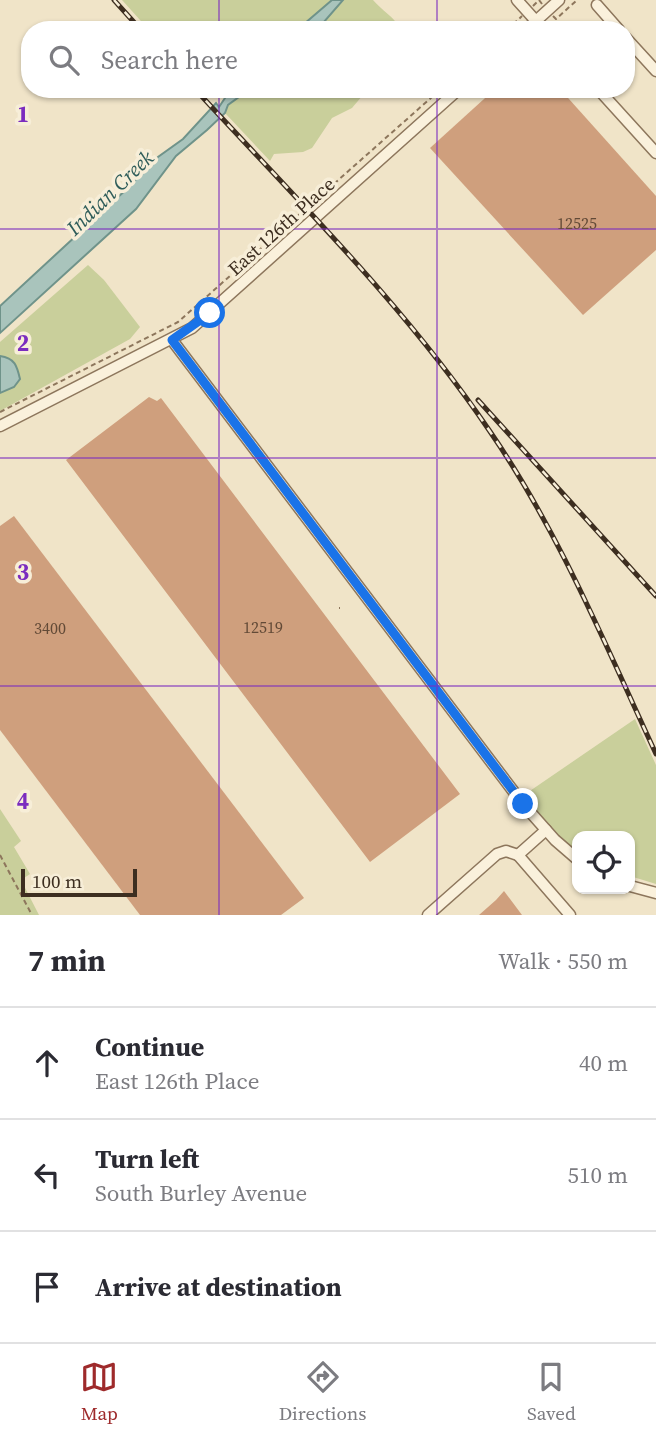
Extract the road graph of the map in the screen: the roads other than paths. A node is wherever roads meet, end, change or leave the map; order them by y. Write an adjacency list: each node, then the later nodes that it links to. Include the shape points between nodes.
1 (517, 0): 4 (street)
2 (559, 0): 4 (street)
3 (597, 5): 5 (street)
4 (536, 20)
5 (611, 21)
6 (635, 48): 7 (street)
7 (656, 71)
8 (449, 98): 11 (street, East 126th Place, via 210,313)
9 (606, 98): 10 (street)
10 (656, 153)
11 (172, 340): 12 (street, East 126th Place); 13 (street)
12 (0, 426)
13 (546, 830): 14 (street); 15 (street)
14 (572, 854)
15 (519, 855): 18 (street, via 497,854); 19 (street)
16 (635, 887): 17 (street)
17 (656, 893)
18 (428, 915)
19 (570, 915)

